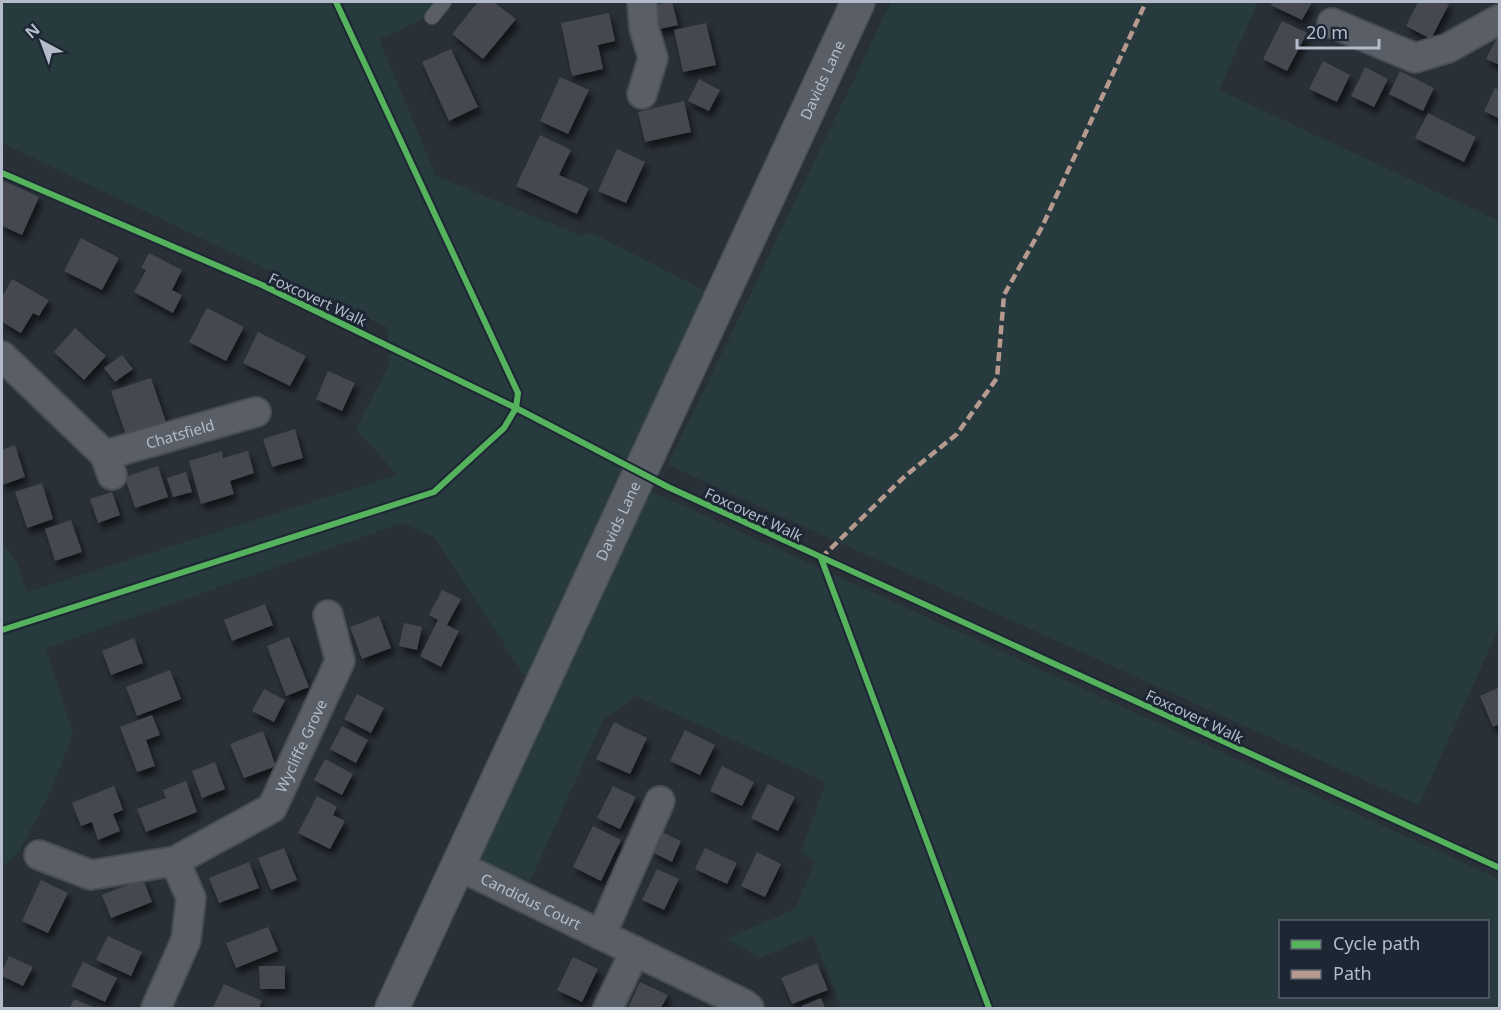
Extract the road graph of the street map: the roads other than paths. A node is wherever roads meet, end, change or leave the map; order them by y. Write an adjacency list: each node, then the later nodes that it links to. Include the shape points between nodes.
1 (444, 2): 4 (lane)
2 (642, 2): 7 (street, via 644,28 653,58)
3 (858, 2): 14 (street, Davids Lane)
4 (432, 17)
5 (1500, 19): 6 (street, via 1448,48 1415,58)
6 (1332, 23)
7 (642, 94)
8 (2, 356): 9 (street, Chatsfield, via 108,465)
9 (256, 412)
10 (328, 615): 13 (street, Wycliffe Grove, via 340,661 272,808)
11 (660, 801): 15 (street)
12 (39, 855): 13 (street, Wycliffe Grove, via 91,875)
13 (174, 861): 17 (street, via 191,898 186,940)
14 (459, 866): 15 (street, Candidus Court); 18 (street, Davids Lane)
15 (601, 935): 16 (street, Candidus Court)
16 (635, 951): 19 (street); 20 (street, Candidus Court)
17 (156, 1008)
18 (392, 1008)
19 (608, 1008)
20 (749, 1008)

